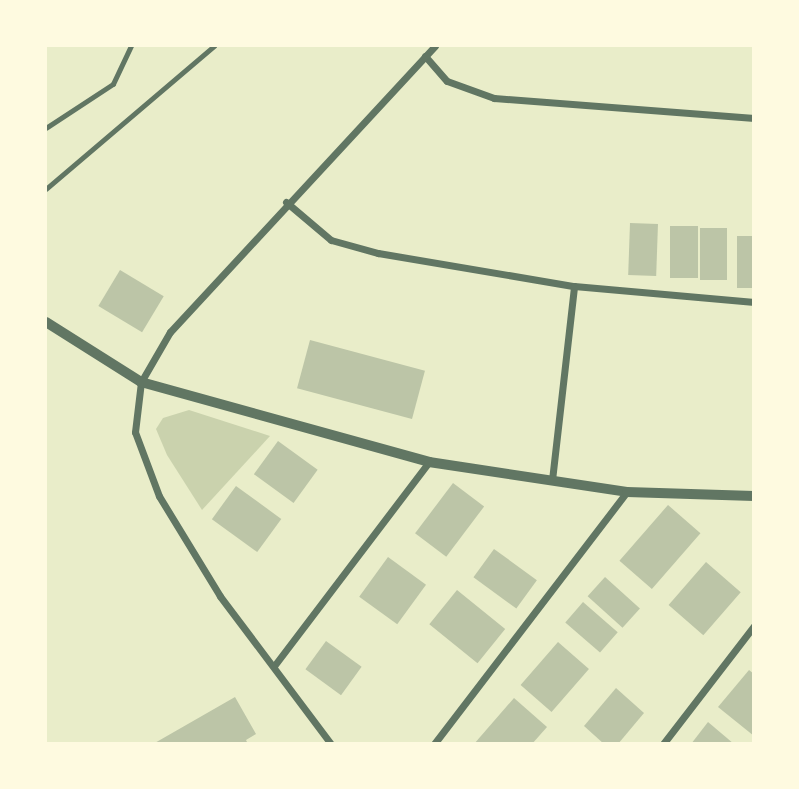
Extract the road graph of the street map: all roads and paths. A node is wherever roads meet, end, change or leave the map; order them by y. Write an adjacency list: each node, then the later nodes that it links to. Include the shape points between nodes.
1 (131, 46): 6 (lane, via 113,84)
2 (214, 46): 7 (lane)
3 (435, 46): 4 (street)
4 (425, 56): 5 (street, via 447,81 494,98); 8 (street)
5 (754, 118)
6 (46, 128)
7 (46, 189)
8 (286, 202): 9 (street, via 331,240 378,253); 12 (street, via 170,332)
9 (574, 286): 10 (street); 14 (street)
10 (754, 302)
11 (46, 322): 12 (street)
12 (141, 383): 13 (street); 18 (street, via 135,432 143,465 220,596)
13 (429, 462): 14 (street); 18 (street)
14 (552, 480): 15 (street)
15 (627, 492): 16 (street); 20 (street)
16 (754, 496)
17 (754, 626): 21 (street)
18 (275, 666): 19 (street)
19 (331, 744)
20 (434, 744)
21 (663, 744)

